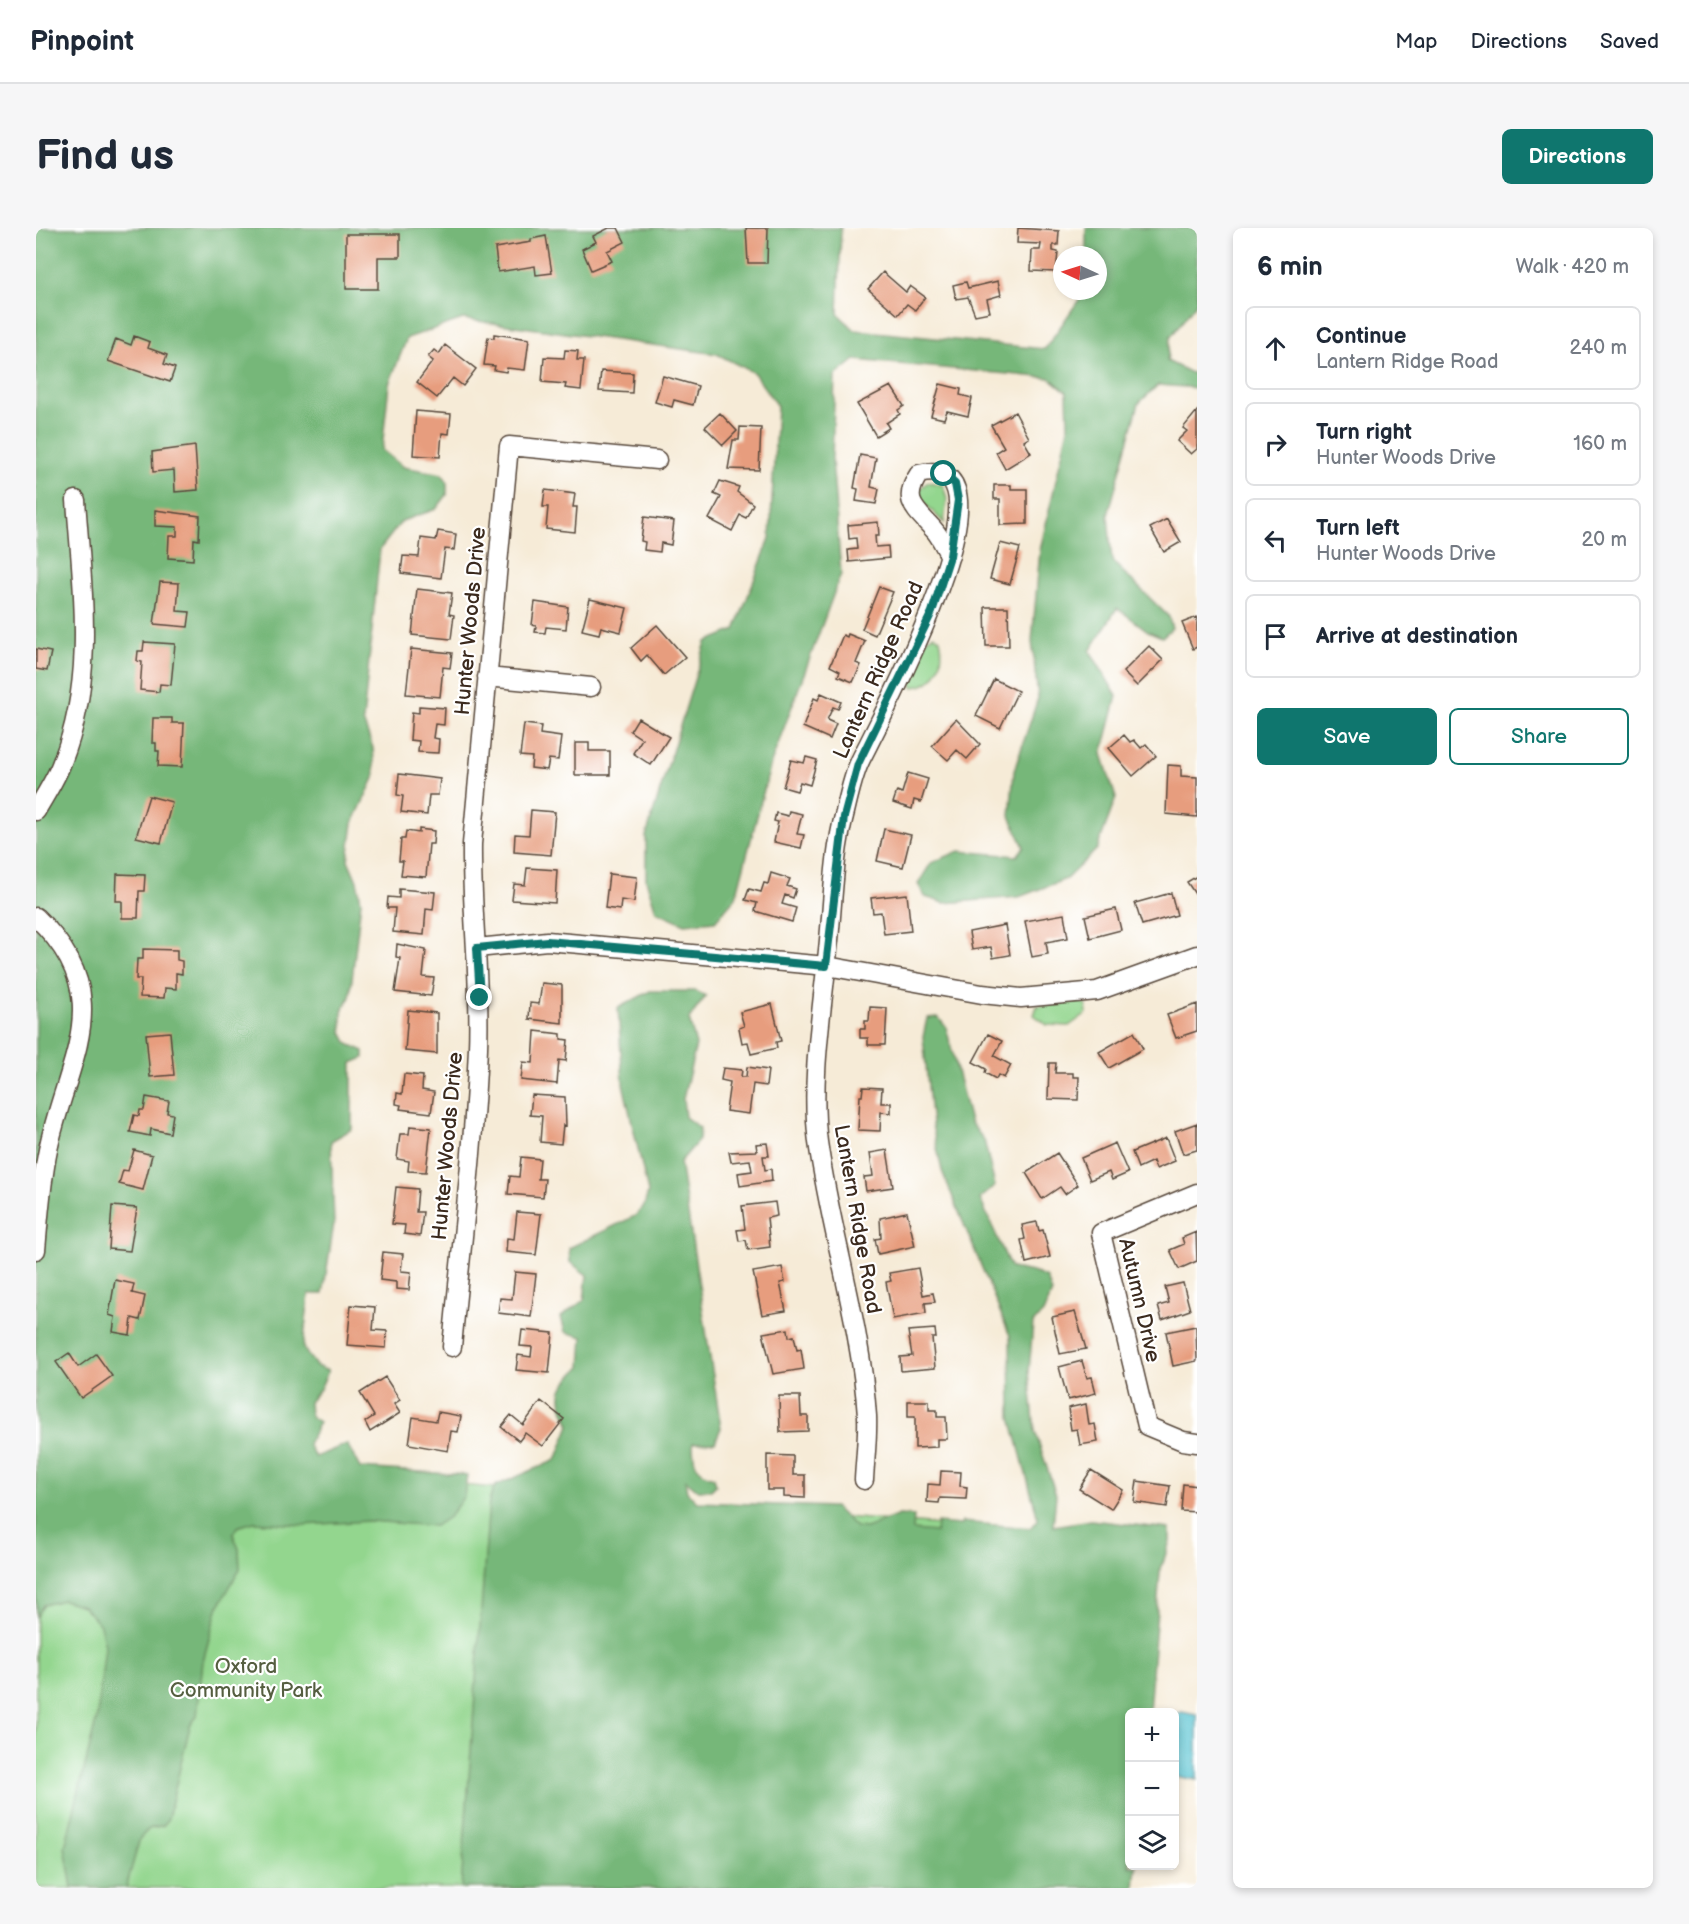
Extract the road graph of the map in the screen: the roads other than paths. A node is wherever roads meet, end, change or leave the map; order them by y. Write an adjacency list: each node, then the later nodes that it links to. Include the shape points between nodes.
1 (657, 460): 4 (street, Hunter Woods Drive, via 509,446)
2 (76, 500): 6 (street, via 86,640 83,679 62,764)
3 (950, 556): 10 (street, Lantern Ridge Road, via 932,612 858,764 844,817)
4 (487, 677): 5 (street); 8 (street, Hunter Woods Drive, via 472,844)
5 (591, 687)
6 (36, 811)
7 (36, 917): 12 (street, via 58,939 77,976 82,1010 79,1046 48,1149)
8 (477, 948): 10 (street, via 547,941); 13 (street, Hunter Woods Drive, via 478,1050)
9 (1197, 955): 10 (street, via 1097,991 1021,998)
10 (826, 966): 15 (street, Lantern Ridge Road, via 816,1091 818,1140 862,1367 867,1418)
11 (1197, 1193): 14 (street, Autumn Drive, via 1101,1233 1147,1426)
12 (36, 1250)
13 (452, 1347)
14 (1197, 1443)
15 (864, 1480)

